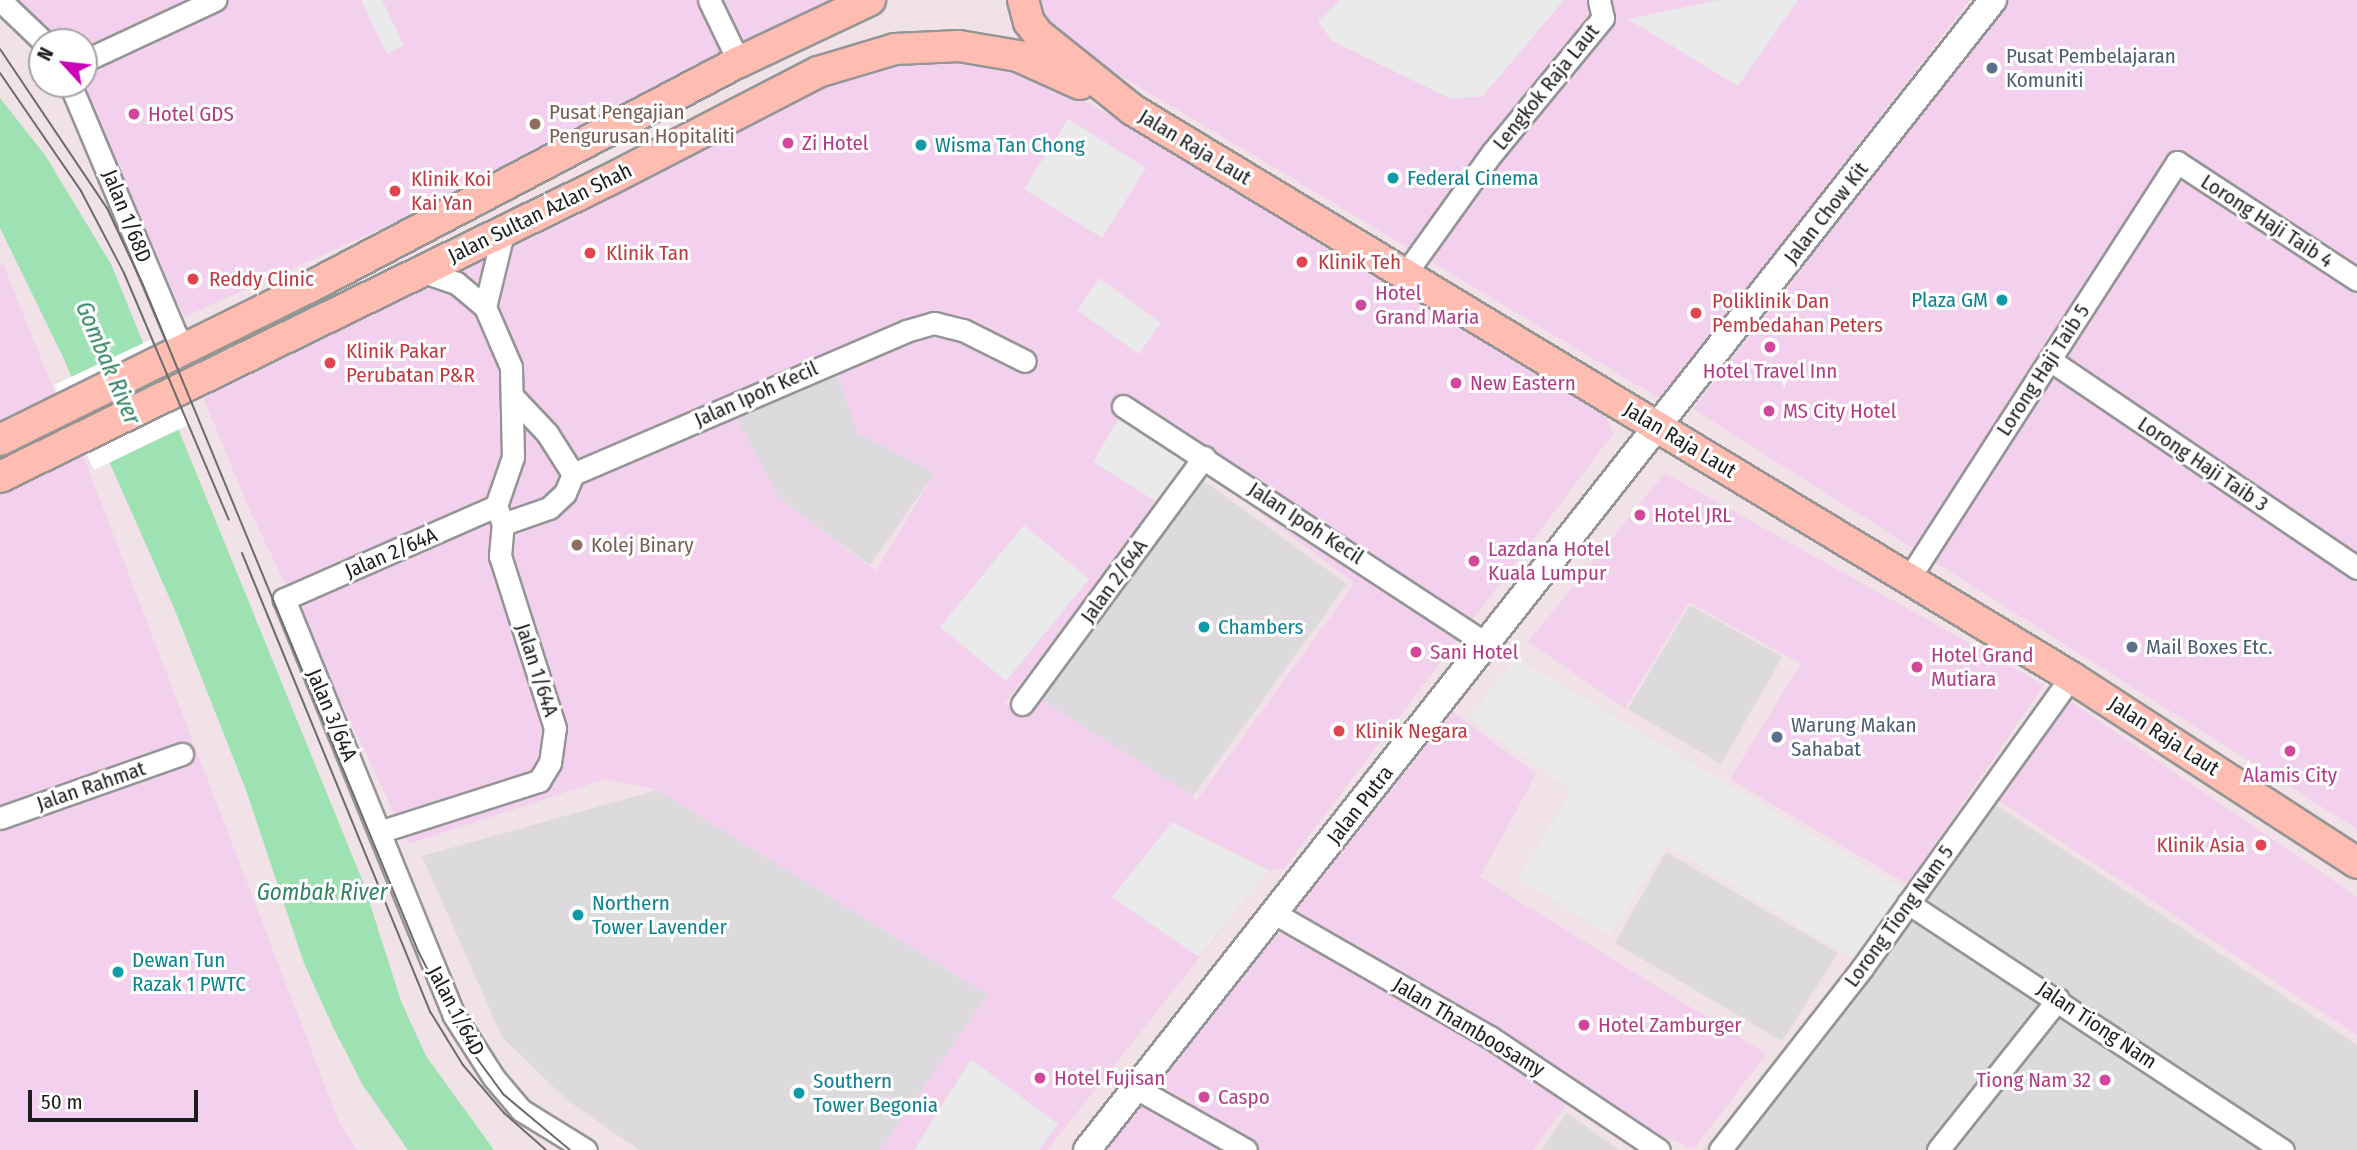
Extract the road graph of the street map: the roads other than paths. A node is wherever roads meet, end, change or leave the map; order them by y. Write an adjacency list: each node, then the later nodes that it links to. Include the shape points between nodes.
1 (0, 0): 8 (street)
2 (215, 0): 9 (street)
3 (709, 0): 10 (street)
4 (870, 0): 10 (main road, Jalan Sultan Azlan Shah)
5 (1023, 0): 12 (main road, Jalan Raja Laut, via 1028,22 1038,34)
6 (1599, 0): 16 (street, Lengkok Raja Laut, via 1603,18 1492,153)
7 (1993, 0): 24 (street, Jalan Chow Kit)
8 (29, 28)
9 (98, 54)
10 (738, 62): 19 (main road, Jalan Sultan Azlan Shah, via 412,235)
11 (76, 98): 19 (street, Jalan 1/68D, via 176,335)
12 (1133, 110): 14 (main road, Jalan Sultan Azlan Shah, via 1018,56 959,46 895,49 818,72); 16 (main road, Jalan Raja Laut)
13 (2177, 162): 17 (street, Lorong Haji Taib 4); 21 (street, Lorong Haji Taib 5)
14 (504, 229): 15 (main road, Jalan Sultan Azlan Shah); 18 (street)
15 (421, 271): 18 (street, Jalan 1/64A, via 456,283); 28 (main road, Jalan Sultan Azlan Shah)
16 (1405, 274): 24 (main road, Jalan Raja Laut)
17 (2357, 281)
18 (485, 307): 22 (street, Jalan 1/64A, via 511,367)
19 (187, 346): 25 (main road, Jalan Sultan Azlan Shah)
20 (1025, 360): 27 (street, Jalan Ipoh Kecil, via 963,330 934,323 827,363)
21 (2050, 360): 30 (street, Lorong Haji Taib 3); 31 (street, Lorong Haji Taib 5)
22 (514, 398): 27 (street, via 547,433); 29 (street, Jalan 1/64A, via 513,457)
23 (1123, 406): 26 (street, Jalan Ipoh Kecil)
24 (1658, 427): 31 (main road, Jalan Raja Laut); 33 (street, Jalan Putra)
25 (0, 440)
26 (1204, 457): 33 (street, Jalan Ipoh Kecil); 35 (street, Jalan 2/64A)
27 (573, 474): 29 (street, via 565,493 549,508)
28 (0, 477)
29 (499, 515): 32 (street, Jalan 2/64A); 38 (street, Jalan 1/64A, via 500,556 555,728 550,762 539,781)
30 (2357, 568)
31 (1909, 578): 34 (main road, Jalan Raja Laut)
32 (284, 599): 38 (street, Jalan 3/64A)
33 (1487, 644): 41 (street, Jalan Putra)
34 (2071, 677): 39 (main road, Jalan Raja Laut); 40 (street, Lorong Tiong Nam 5)
35 (1023, 704)
36 (182, 754): 37 (street, Jalan Rahmat)
37 (0, 818)
38 (382, 831): 44 (street, Jalan 1/64D, via 434,973 477,1053 521,1110)
39 (2355, 857)
40 (1908, 903): 42 (street, Jalan Tiong Nam); 48 (street, Lorong Tiong Nam 5, via 1792,1062)
41 (1274, 913): 43 (street, Jalan Putra); 47 (street, Jalan Thamboosamy, via 1490,1037)
42 (2058, 999): 49 (street); 50 (street, Jalan Tiong Nam)
43 (1136, 1088): 45 (street, Jalan Putra); 46 (street)
44 (586, 1150)
45 (1087, 1150)
46 (1246, 1150)
47 (1659, 1150)
48 (1720, 1150)
49 (1938, 1150)
50 (2283, 1150)

